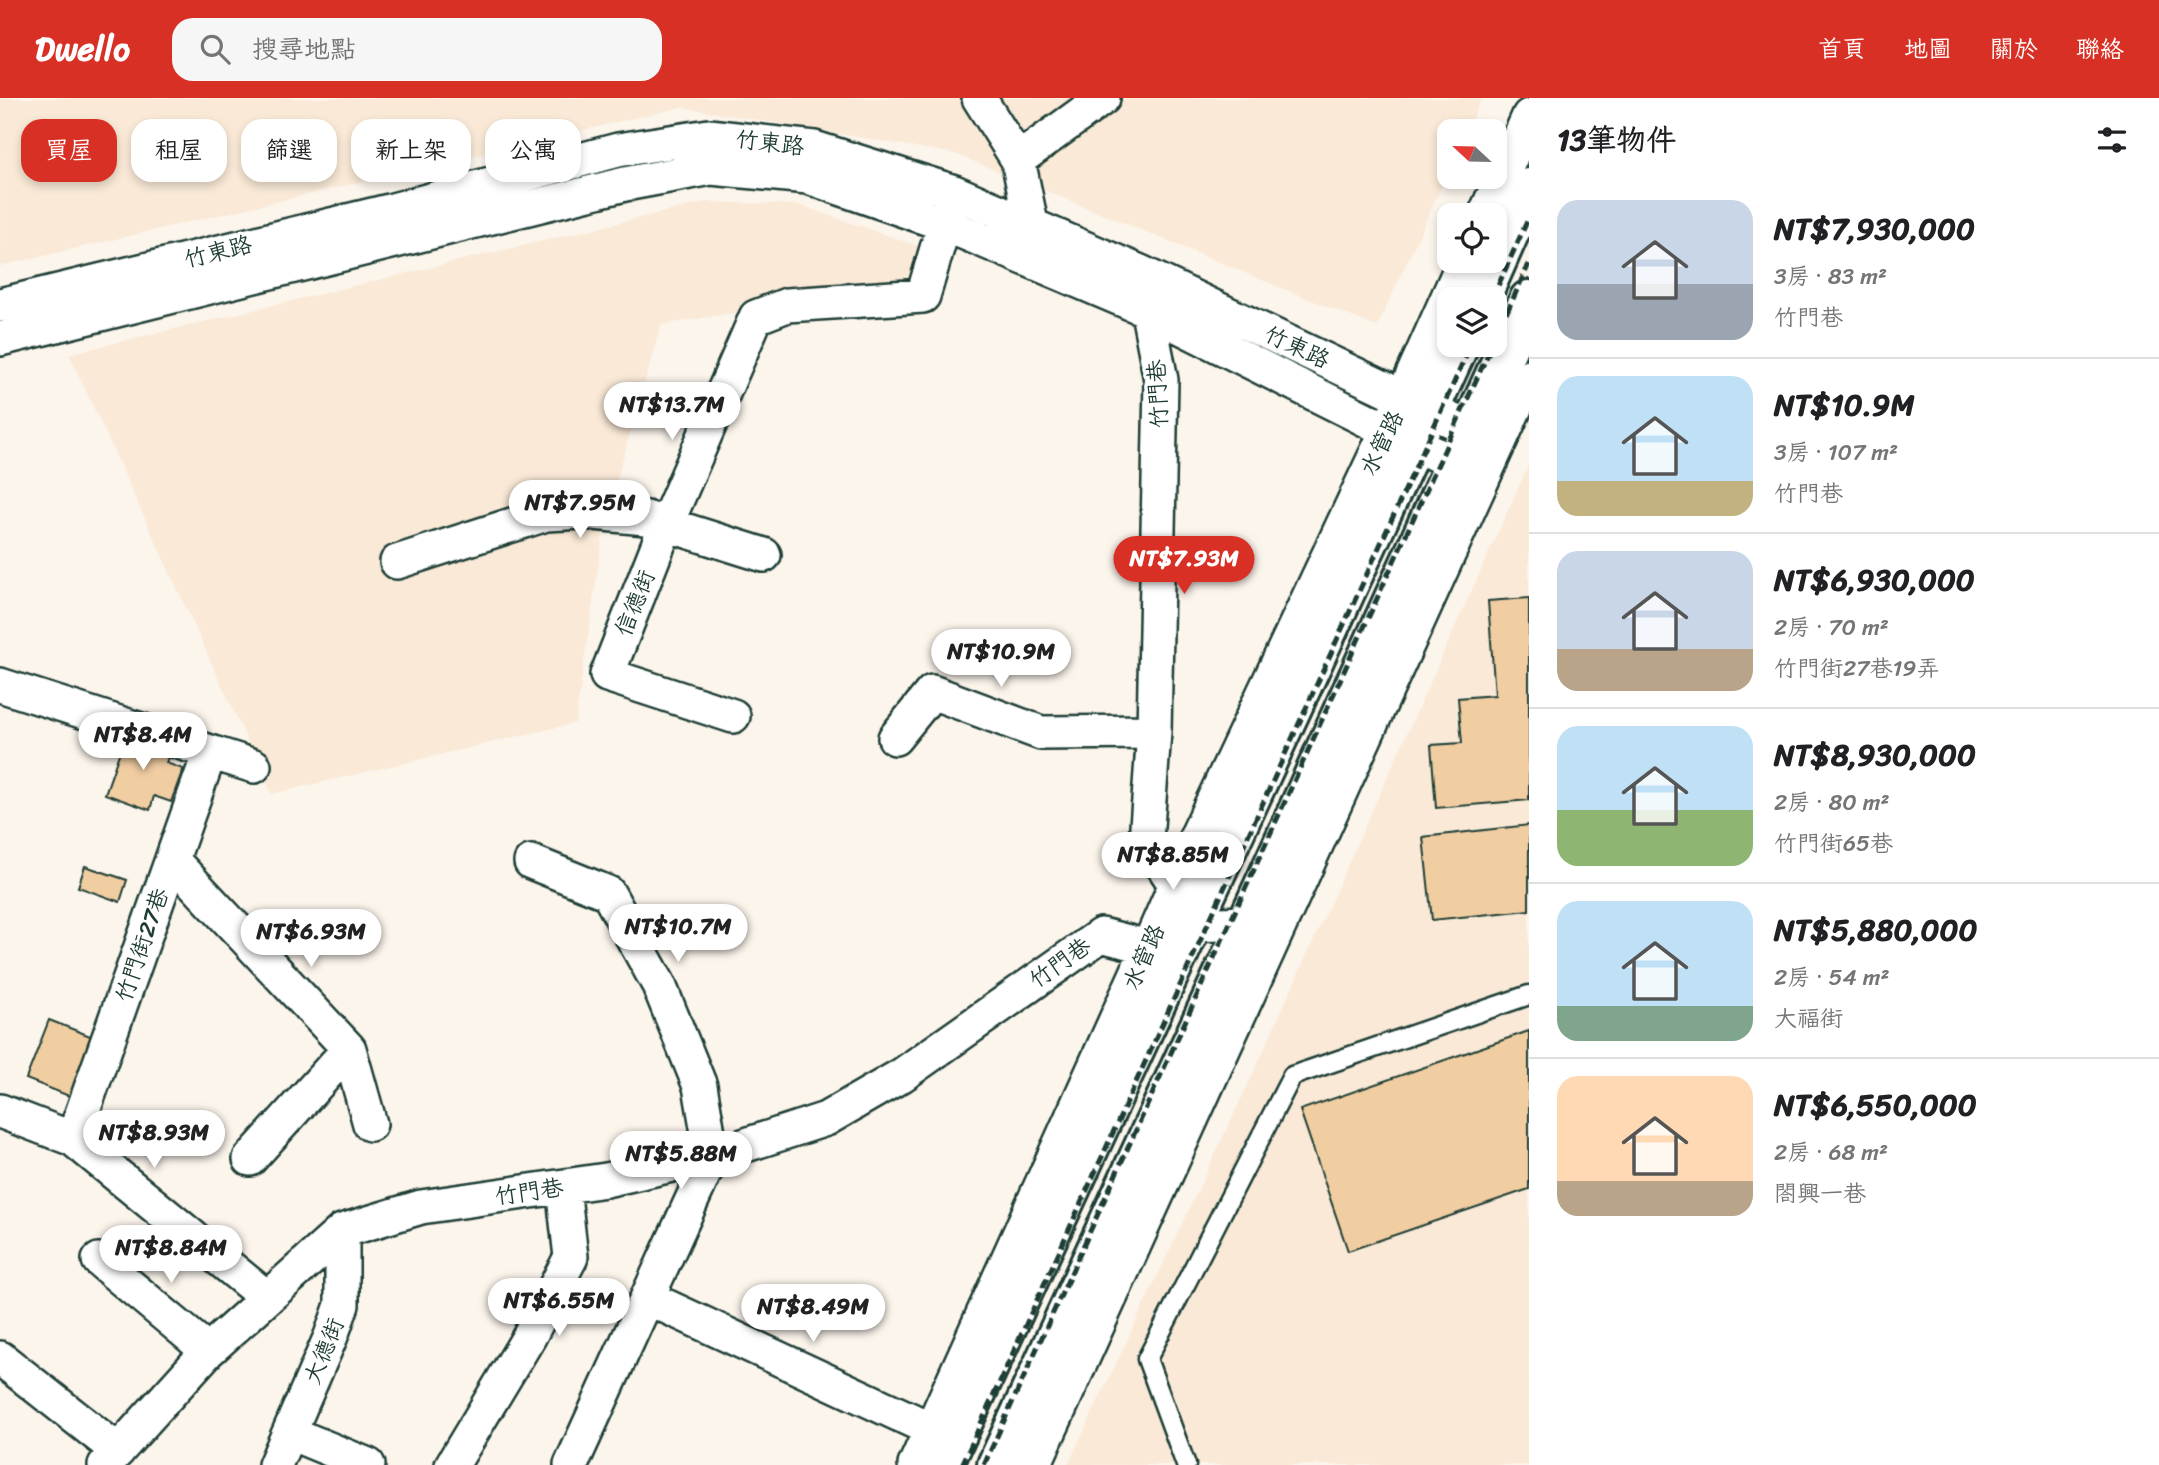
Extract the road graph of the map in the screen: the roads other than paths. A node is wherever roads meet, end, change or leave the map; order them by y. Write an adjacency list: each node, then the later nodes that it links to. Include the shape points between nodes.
1 (979, 98): 4 (street)
2 (1103, 98): 4 (street)
3 (1529, 116): 7 (street)
4 (1018, 160): 8 (street)
5 (1529, 188): 12 (street)
6 (954, 192): 8 (street, 竹東路); 9 (street, 信德街); 14 (street, 竹東路, via 814,148 709,136 618,150)
7 (1490, 203)
8 (1031, 223): 10 (street, 竹東路)
9 (944, 224): 15 (street, 竹東路); 16 (street, 竹東路, via 808,177 711,168 625,184); 23 (street, 信德街, via 923,296 787,305 755,317)
10 (1140, 272): 15 (street, 竹門巷); 19 (street, 竹東路)
11 (1460, 273): 19 (street, 水管路)
12 (1484, 287)
13 (1529, 300): 20 (street)
14 (0, 305)
15 (1147, 310): 21 (street, 竹東路); 28 (street, 竹門巷, via 1161,380)
16 (0, 339)
17 (1450, 357): 19 (street, 水管路)
18 (1529, 377): 20 (street)
19 (1417, 404): 20 (street, 竹東路); 21 (street, 水管路)
20 (1485, 436): 22 (street)
21 (1400, 438): 22 (street, 竹東路); 34 (street, 水管路); 35 (street, 水管路)
22 (1468, 472): 36 (street)
23 (666, 525): 24 (street); 25 (street, via 646,518 583,512 546,514); 27 (street, 信德街, via 607,675)
24 (764, 555)
25 (397, 562)
26 (0, 685): 30 (street)
27 (733, 716)
28 (1154, 732): 29 (street, via 1041,733 932,692); 34 (street, 竹門巷, via 1146,840)
29 (895, 738)
30 (210, 752): 31 (street); 32 (street, 竹門街27巷)
31 (254, 766)
32 (172, 860): 39 (street); 42 (street, 竹門街27巷)
33 (531, 862): 43 (street, via 608,893 659,985 700,1086)
34 (1175, 884): 35 (street, 竹門巷); 37 (street, 水管路)
35 (1191, 925): 36 (street); 37 (street); 53 (street, 水管路)
36 (1262, 927): 60 (street); 61 (street)
37 (1148, 947): 43 (street, 竹門巷, via 1101,935 902,1075 826,1119); 53 (street, 水管路)
38 (1529, 995): 62 (lane, via 1292,1076 1147,1359)
39 (349, 1049): 41 (street); 44 (street)
40 (0, 1111): 42 (street)
41 (370, 1124)
42 (74, 1139): 48 (street)
43 (712, 1156): 45 (street, 竹門巷); 49 (street)
44 (250, 1159)
45 (563, 1186): 46 (street, 竹門巷, via 421,1208); 58 (street, via 570,1256 529,1337)
46 (342, 1231): 48 (street, 竹門巷); 52 (street, 大德街, via 342,1305)
47 (99, 1260): 50 (street)
48 (267, 1298): 50 (street, 竹門巷)
49 (648, 1298): 53 (street); 55 (street)
50 (208, 1351): 54 (street, 竹門巷)
51 (0, 1357): 54 (street)
52 (290, 1433): 56 (street, 大德街); 57 (street)
53 (943, 1444): 59 (street, 水管路)
54 (112, 1458)
55 (577, 1463)
56 (275, 1465)
57 (368, 1465)
58 (452, 1465)
59 (915, 1465)
60 (997, 1465)
61 (1034, 1465)
62 (1186, 1465)

